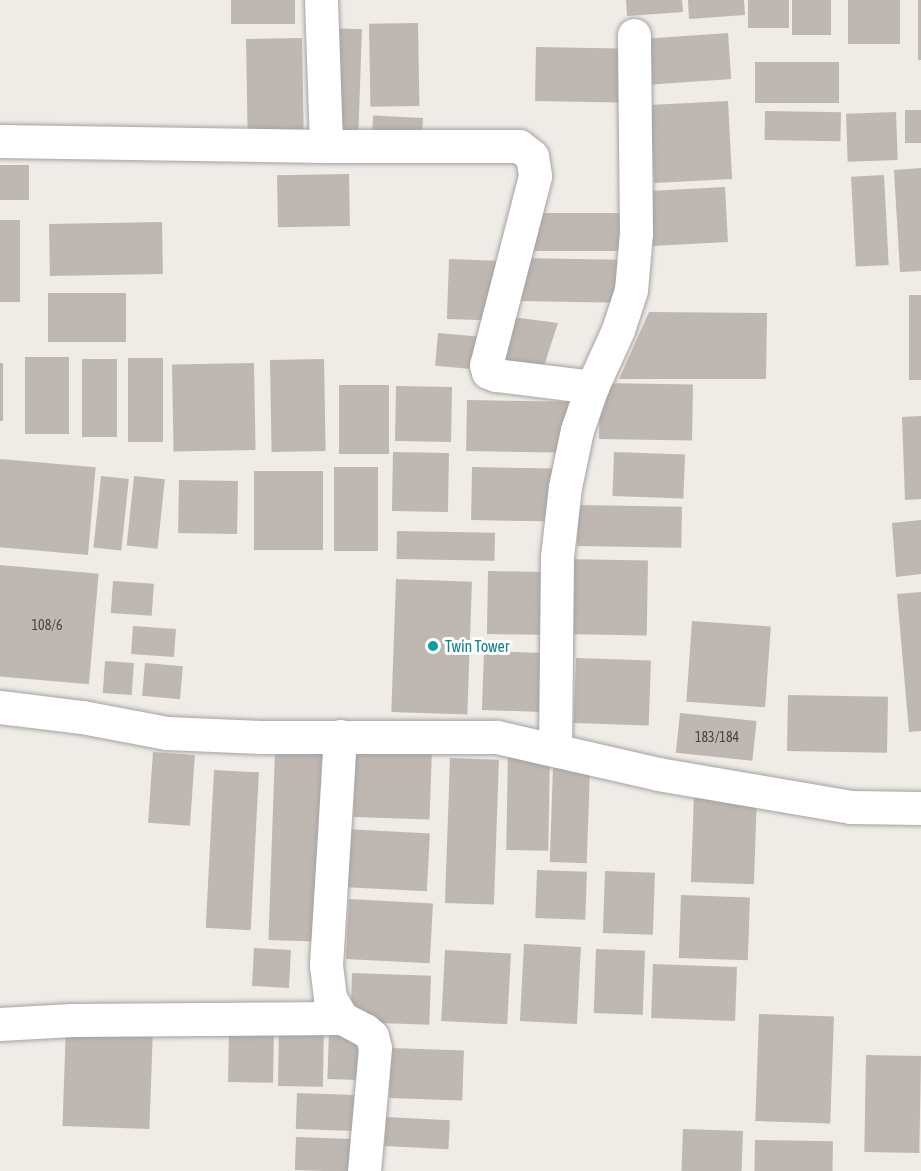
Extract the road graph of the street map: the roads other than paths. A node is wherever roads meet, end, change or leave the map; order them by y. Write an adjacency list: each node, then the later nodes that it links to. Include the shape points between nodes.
1 (321, 0): 4 (street)
2 (634, 35): 5 (street, via 636,233 631,290)
3 (0, 141): 4 (street)
4 (326, 146): 5 (street, via 519,146 532,156 535,176 486,365 488,372 496,375)
5 (592, 387): 8 (street, via 577,430 565,487 557,557)
6 (0, 707): 7 (street, via 167,733)
7 (340, 736): 8 (street, via 498,737); 10 (street, via 326,965 330,998)
8 (555, 749): 9 (street, via 658,774 851,807)
9 (921, 808)
10 (342, 1018): 11 (street); 12 (street, via 372,1036 375,1048)
11 (0, 1024)
12 (364, 1171)

